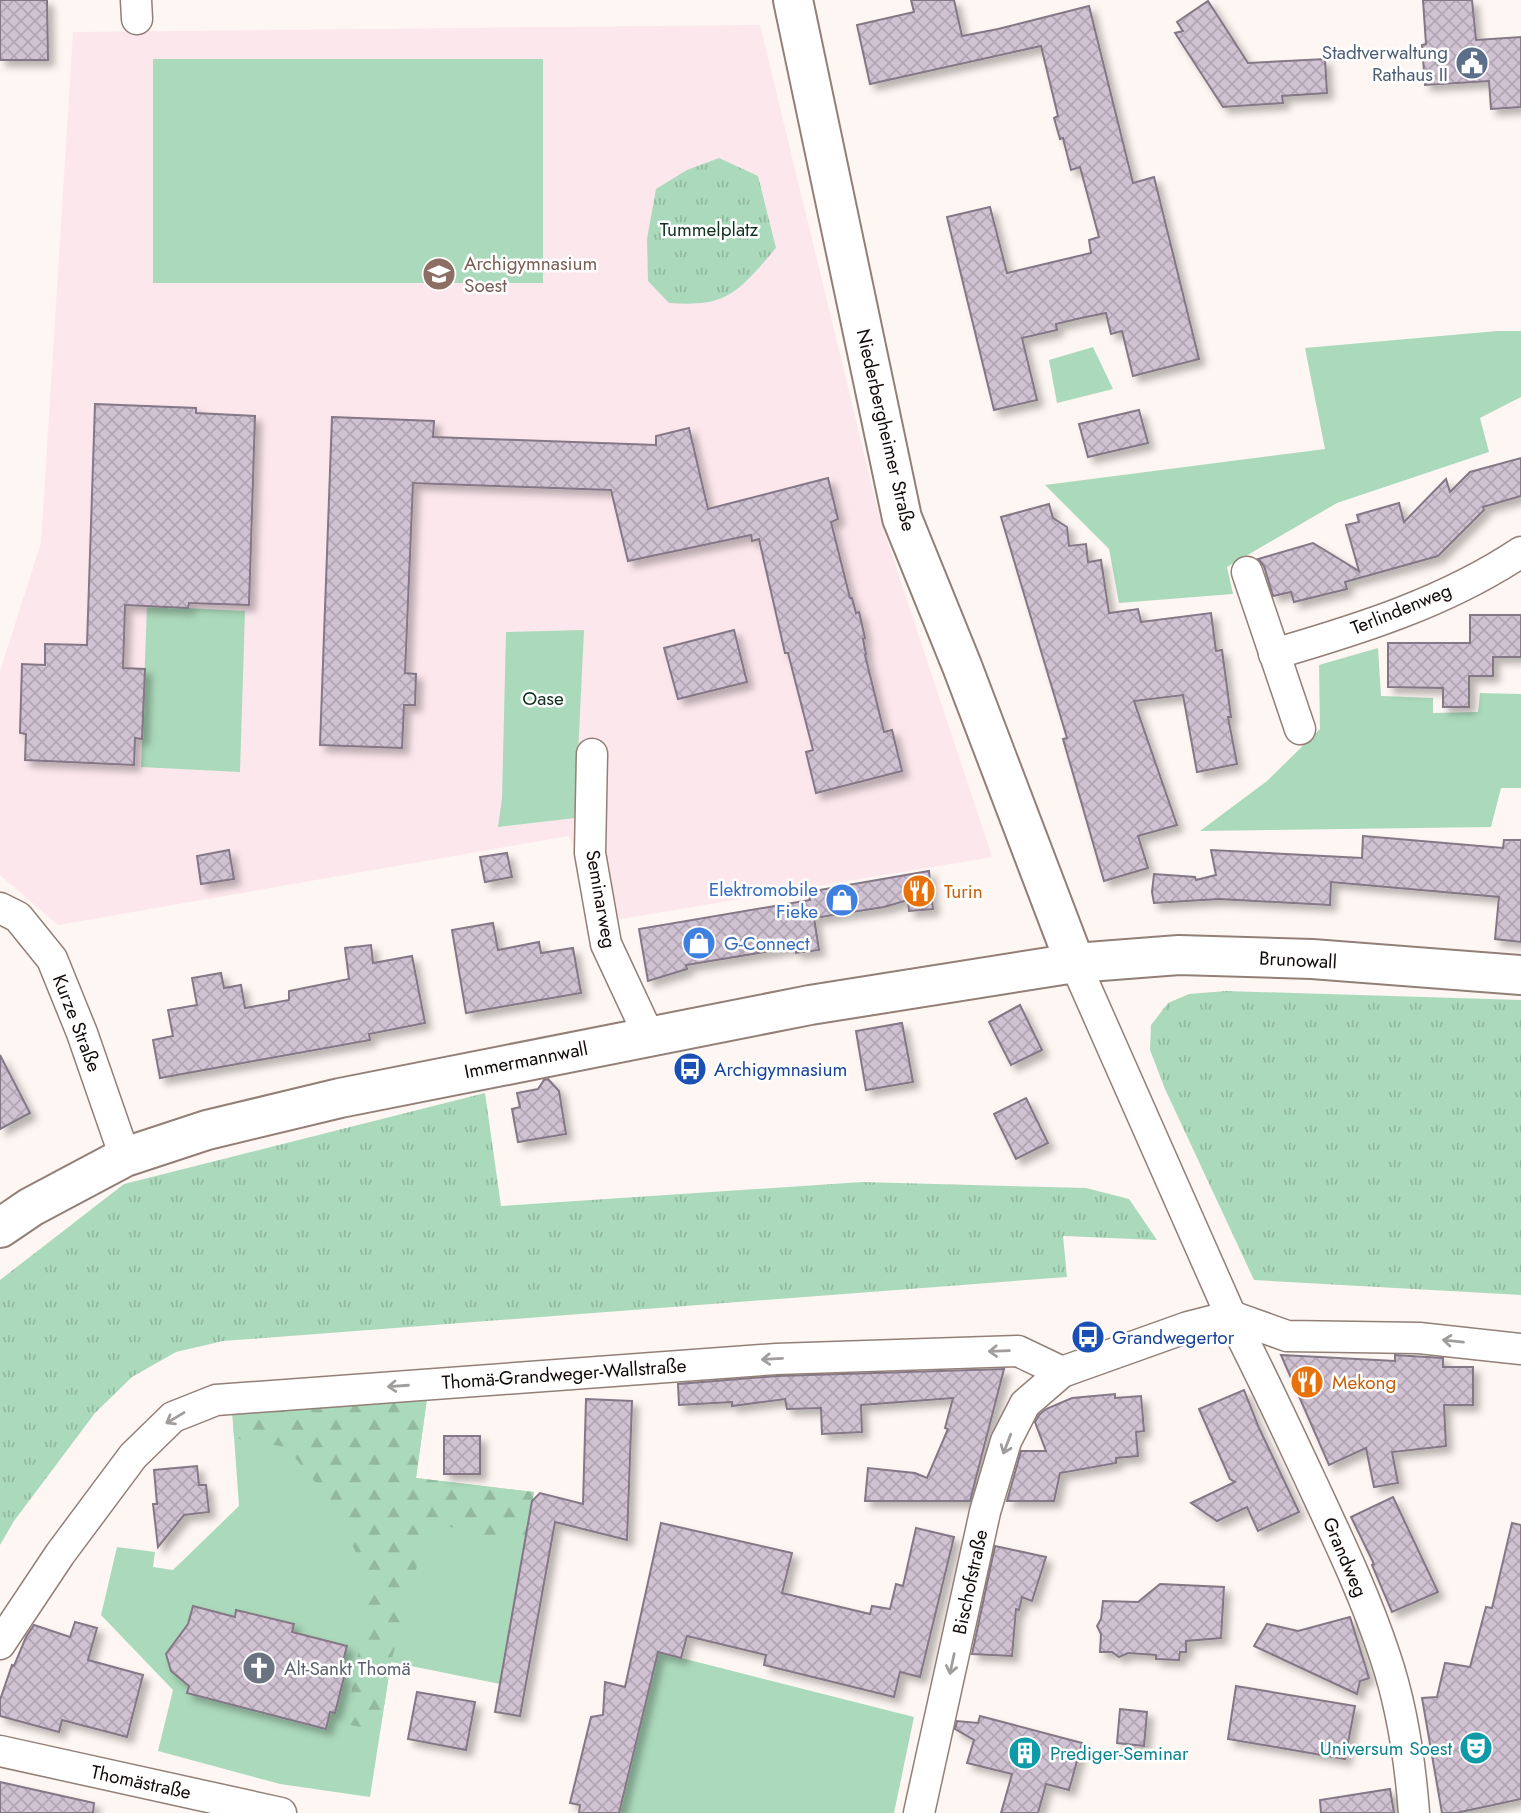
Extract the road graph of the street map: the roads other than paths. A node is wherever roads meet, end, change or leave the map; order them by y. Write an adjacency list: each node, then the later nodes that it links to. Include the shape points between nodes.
1 (793, 0): 8 (street, Niederbergheimer Straße, via 902,518)
2 (1521, 552): 4 (street, Terlindenweg, via 1495,569 1387,619)
3 (1247, 572): 4 (street)
4 (1274, 653): 5 (street)
5 (1300, 729)
6 (592, 754): 10 (street, Seminarweg, via 590,853 606,944)
7 (0, 908): 11 (street, Kurze Straße, via 18,917 52,959)
8 (1075, 963): 9 (street, Brunowall, via 1179,955 1312,959); 10 (street, Immermannwall); 13 (street)
9 (1521, 975)
10 (649, 1035): 11 (street, Immermannwall, via 340,1098 208,1130)
11 (125, 1157): 12 (street, Immermannwall)
12 (0, 1228)
13 (1231, 1316): 14 (street, one-way to 13, via 1419,1338 1287,1336); 15 (street); 20 (street, Grandweg, via 1348,1561 1385,1655 1410,1765)
14 (1521, 1349)
15 (1062, 1372): 16 (street, Thomä-Grandweger-Wallstraße, one-way to 16, via 1018,1351 776,1359 216,1400 173,1417 133,1456); 19 (street, Bischofstraße, one-way to 19, via 1026,1404 1006,1441 985,1512)
16 (0, 1644)
17 (0, 1751): 18 (street, Thomästraße)
18 (281, 1813)
19 (919, 1813)
20 (1414, 1813)

